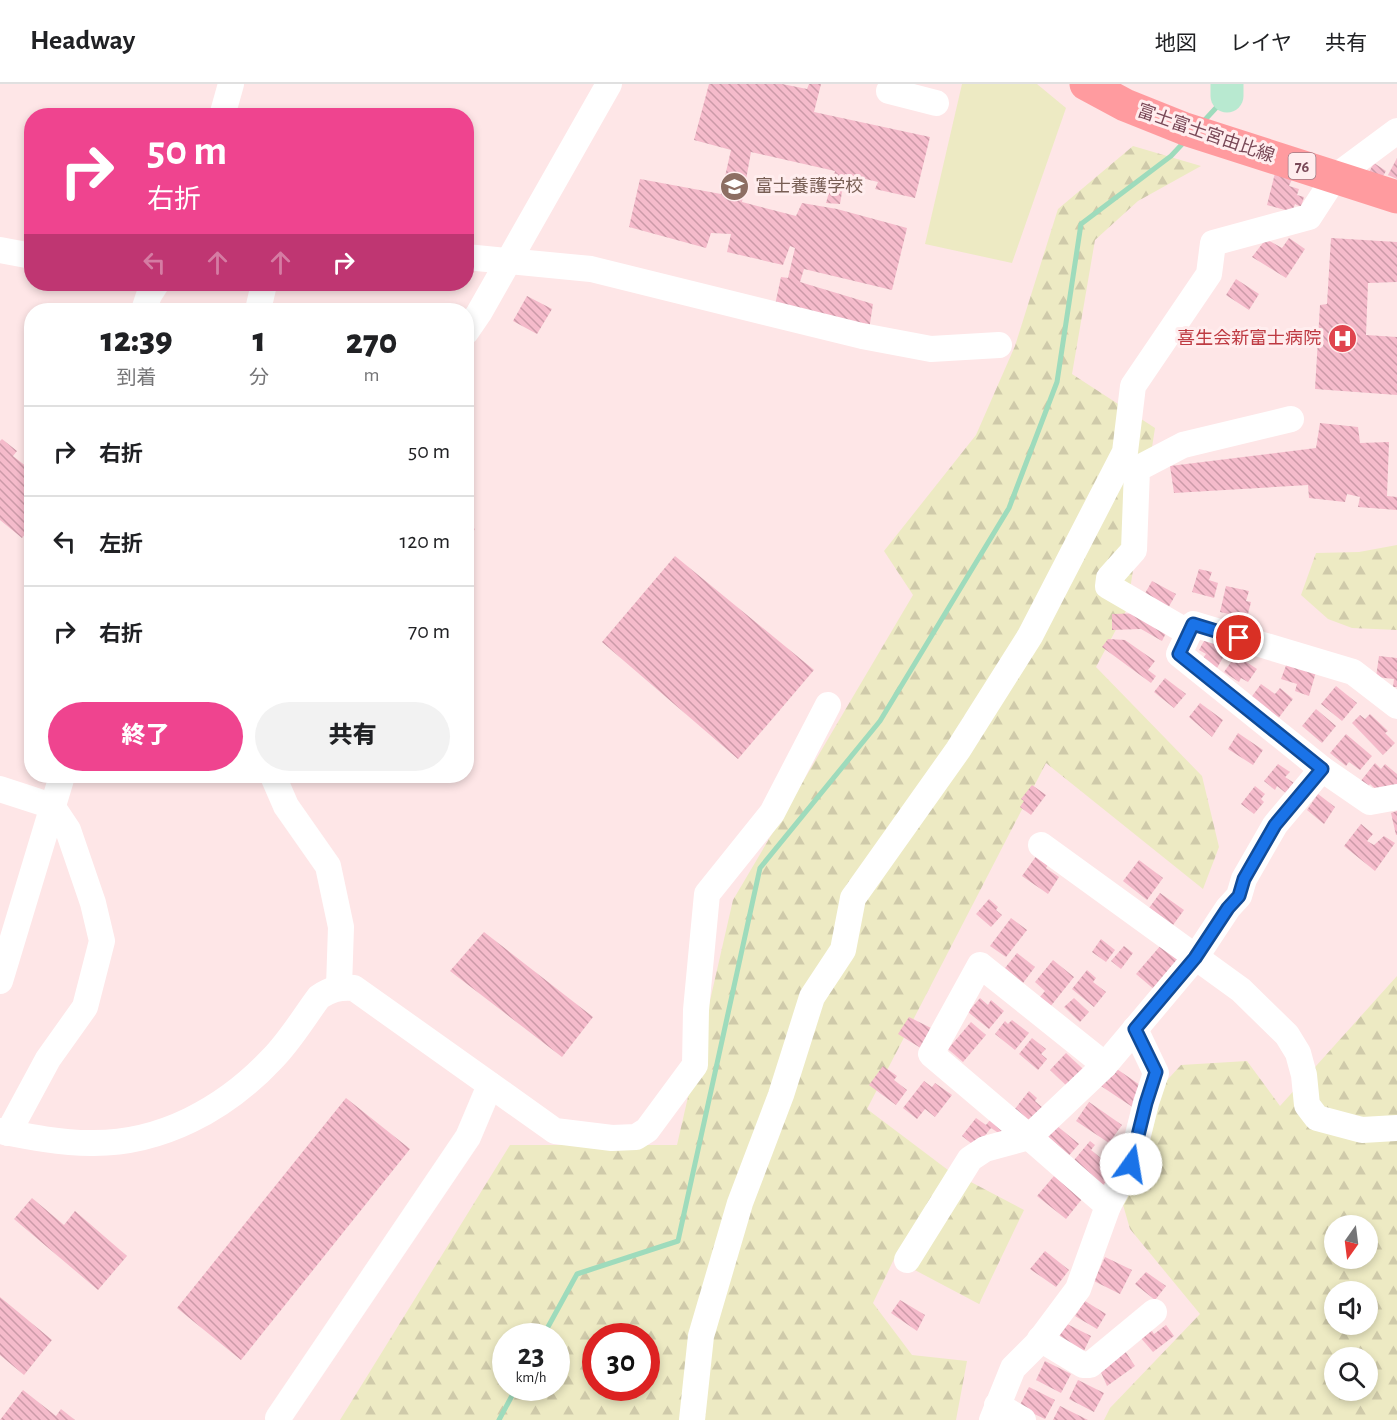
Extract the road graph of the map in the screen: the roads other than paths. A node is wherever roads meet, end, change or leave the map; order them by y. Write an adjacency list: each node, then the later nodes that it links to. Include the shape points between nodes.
1 (231, 84): 6 (street)
2 (609, 84): 13 (street)
3 (1086, 84): 8 (main road, 富士富士宮由比線 / 76, via 1125,105 1196,132)
4 (902, 90): 5 (street)
5 (936, 103)
6 (224, 108)
7 (1397, 131): 8 (street)
8 (1335, 177): 9 (main road, 富士富士宮由比線 / 76); 42 (street, via 1309,217 1213,243 1209,274 1133,386 1125,452 1030,636 958,750 854,898 843,950 812,997 781,1095 740,1203 701,1336)
9 (1397, 197)
10 (0, 250): 11 (street)
11 (24, 254)
12 (474, 258): 13 (street)
13 (507, 262): 14 (street); 15 (street, via 591,269 862,336 931,349)
14 (474, 320)
15 (999, 345)
16 (1291, 419): 17 (street, via 1183,445 1137,469 1134,550 1109,578 1108,586)
17 (1189, 633): 19 (street, via 1193,624 1353,672); 20 (street, via 1179,654)
18 (828, 705): 32 (street, via 772,813 707,894 695,1065 647,1130 636,1137 612,1138 555,1131)
19 (1397, 706)
20 (1322, 769): 24 (street, via 1370,802); 27 (street, via 1275,825 1244,879 1239,896)
21 (60, 783): 25 (street)
22 (276, 783): 29 (street, via 286,806 328,866 340,927)
23 (0, 789): 25 (street)
24 (1397, 797)
25 (52, 806): 28 (street); 34 (street, via 68,830 102,941 85,1007)
26 (1041, 844): 27 (street)
27 (1195, 958): 30 (street); 33 (street, via 1241,990 1287,1035 1298,1053 1307,1106 1317,1118 1362,1130)
28 (0, 981)
29 (339, 987): 32 (street, via 354,988); 34 (street, via 319,997 274,1058 242,1089 203,1115 158,1133 93,1143 60,1142)
30 (1135, 1029): 31 (street); 36 (street, via 1156,1072 1131,1164)
31 (1105, 1065): 35 (street); 35 (street, via 980,964 932,1054)
32 (490, 1085): 41 (street, via 468,1137)
33 (1397, 1128)
34 (4, 1132)
35 (1029, 1137): 36 (street); 37 (street, via 985,1149 970,1159)
36 (1108, 1206): 39 (street, via 1078,1289)
37 (907, 1260)
38 (1154, 1312): 39 (street, via 1090,1365 1083,1365)
39 (1041, 1339): 40 (street, via 1013,1368)
40 (994, 1412): 43 (street)
41 (278, 1418)
42 (692, 1420)
43 (1023, 1420)

